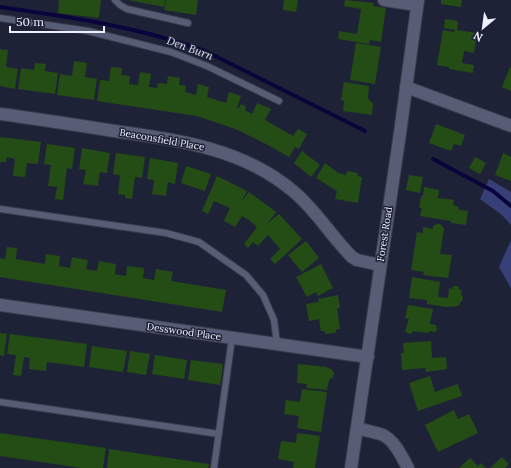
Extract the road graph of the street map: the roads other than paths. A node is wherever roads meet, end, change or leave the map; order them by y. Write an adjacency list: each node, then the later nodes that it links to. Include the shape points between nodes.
1 (115, 0): 5 (lane, via 127,9)
2 (384, 0): 3 (street)
3 (417, 2): 6 (street, Forest Road)
4 (0, 18): 7 (lane, via 88,31 171,52 207,66)
5 (188, 23)
6 (406, 87): 9 (street); 11 (street, Forest Road)
7 (279, 101)
8 (0, 114): 11 (street, Beaconsfield Place, via 180,140 238,159 266,172 293,191 352,257)
9 (511, 126)
10 (0, 209): 14 (lane, via 166,233 199,242 246,275 263,295 274,320)
11 (380, 265): 15 (street, Forest Road)
12 (0, 305): 13 (street, Desswood Place)
13 (232, 338): 14 (street, Desswood Place); 18 (lane)
14 (276, 344): 15 (street, Desswood Place)
15 (368, 357): 17 (street, Forest Road)
16 (0, 402): 18 (lane)
17 (358, 428): 20 (street, Forest Road); 21 (street, via 387,438 398,450)
18 (219, 434): 19 (lane)
19 (214, 468)
20 (351, 468)
21 (408, 468)

